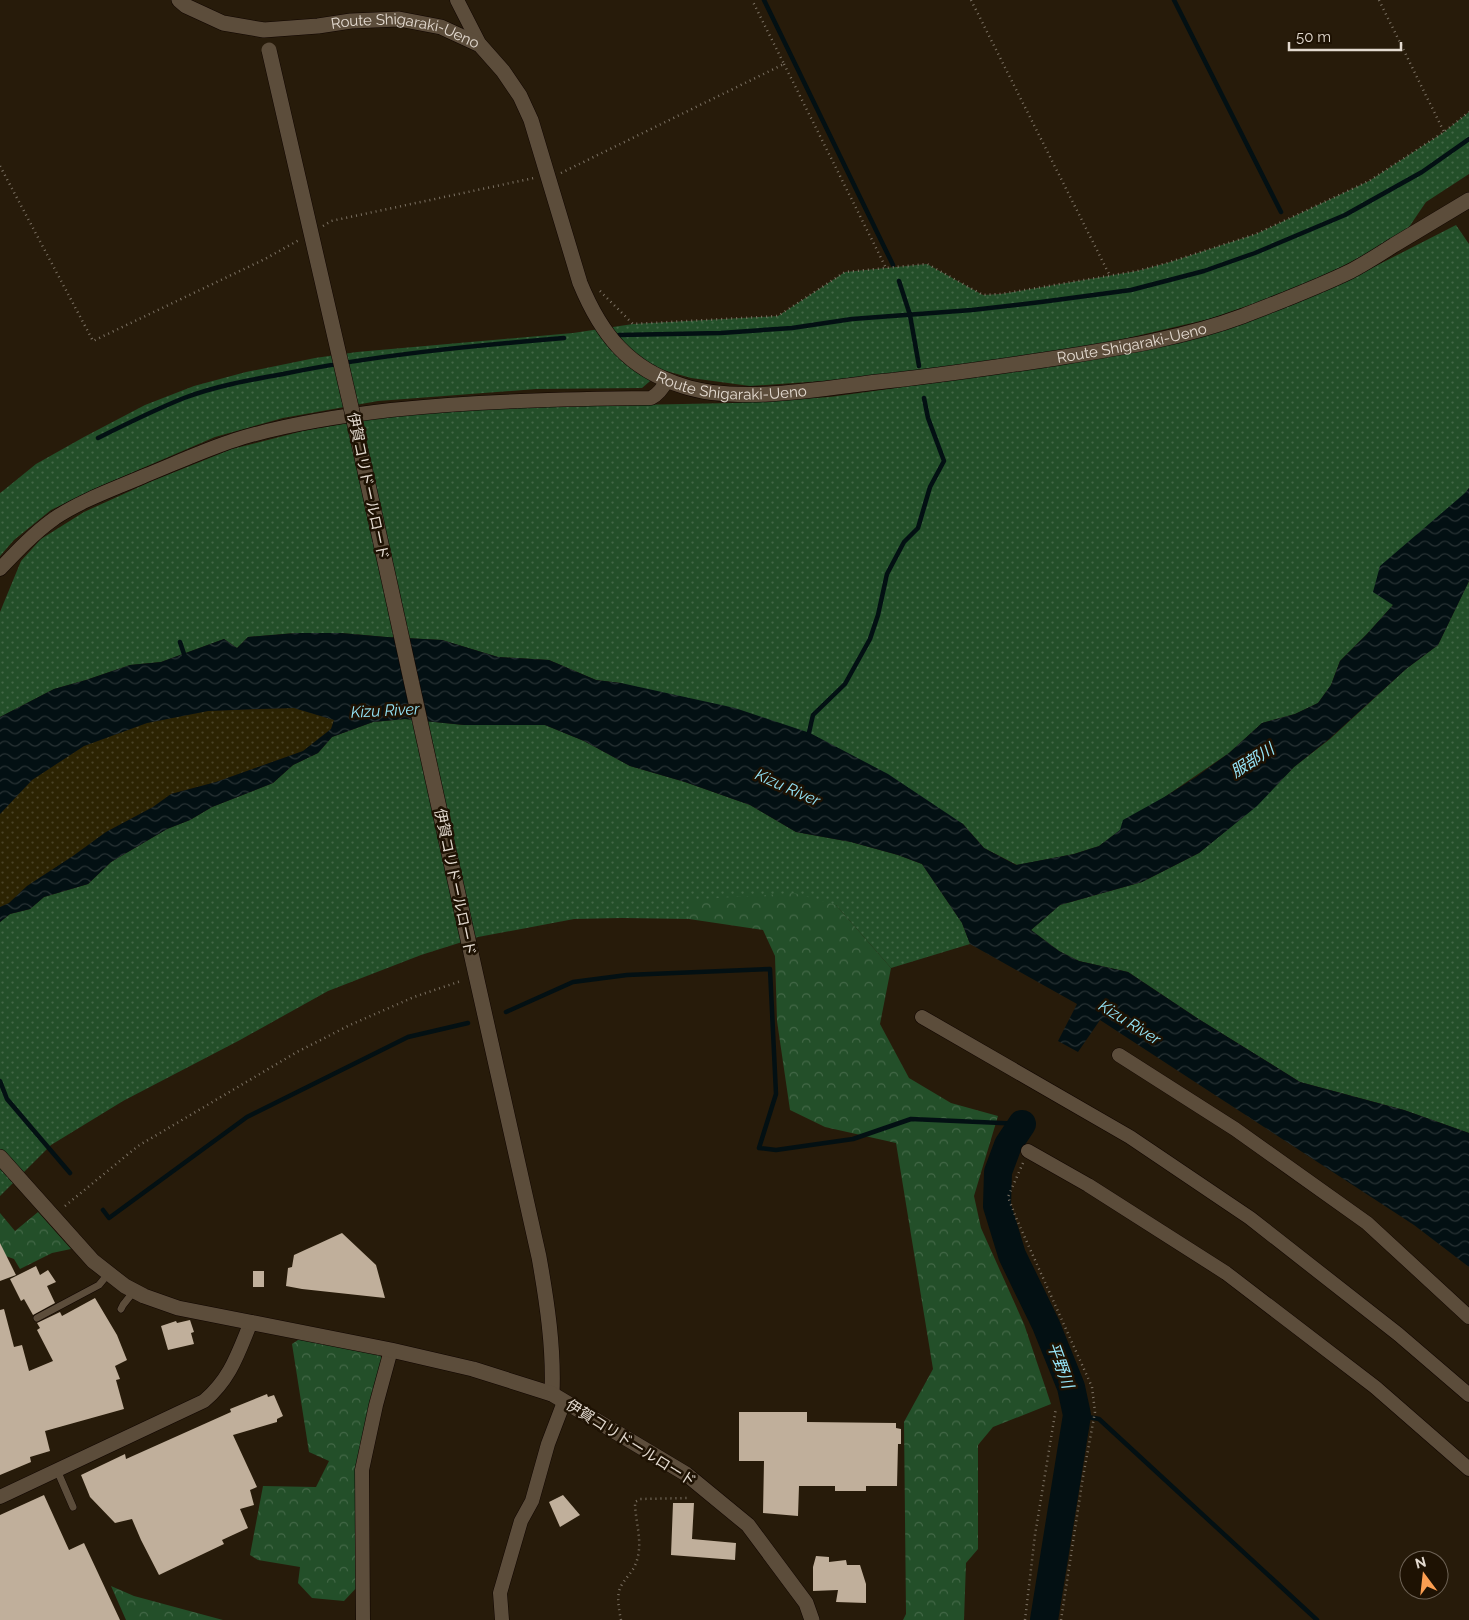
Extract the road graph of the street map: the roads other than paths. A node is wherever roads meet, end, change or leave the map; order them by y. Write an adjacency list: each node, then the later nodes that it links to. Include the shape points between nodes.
1 (179, 0): 3 (street, Route Shigaraki-Ueno, via 223,23)
2 (456, 0): 4 (street)
3 (264, 30): 4 (street, Route Shigaraki-Ueno, via 399,19 441,27); 20 (street, 伊賀コリドールロード, bridge, via 539,1257)
4 (480, 45): 6 (street, Route Shigaraki-Ueno, via 503,71 531,120 588,302 617,347 642,368)
5 (1469, 200): 6 (street, Route Shigaraki-Ueno, via 1353,270 1308,290 1240,317 1140,344 955,373 783,392 719,393)
6 (666, 380): 7 (street, via 657,395 651,398 437,405 342,416 235,440 80,504 38,531)
7 (0, 569)
8 (922, 1017): 19 (street, via 1130,1137 1250,1218 1398,1334)
9 (1119, 1055): 15 (street, via 1236,1128 1367,1223)
10 (1028, 1151): 21 (street, via 1088,1185 1226,1273 1375,1387)
11 (0, 1156): 12 (street)
12 (108, 1274): 13 (street); 16 (lane, via 99,1285)
13 (134, 1291): 14 (lane); 17 (street, via 178,1308)
14 (122, 1309)
15 (1469, 1317)
16 (37, 1318)
17 (251, 1322): 18 (street); 22 (street, via 230,1371 218,1390 204,1401)
18 (391, 1350): 20 (street, via 472,1369); 25 (street, via 362,1470)
19 (1469, 1395)
20 (558, 1398): 26 (street, via 532,1500 521,1521 500,1593); 27 (street, 伊賀コリドールロード, via 686,1474 748,1525 806,1604)
21 (1469, 1469)
22 (57, 1470): 23 (street); 24 (lane)
23 (0, 1497)
24 (73, 1507)
25 (363, 1620)
26 (502, 1620)
27 (812, 1620)

